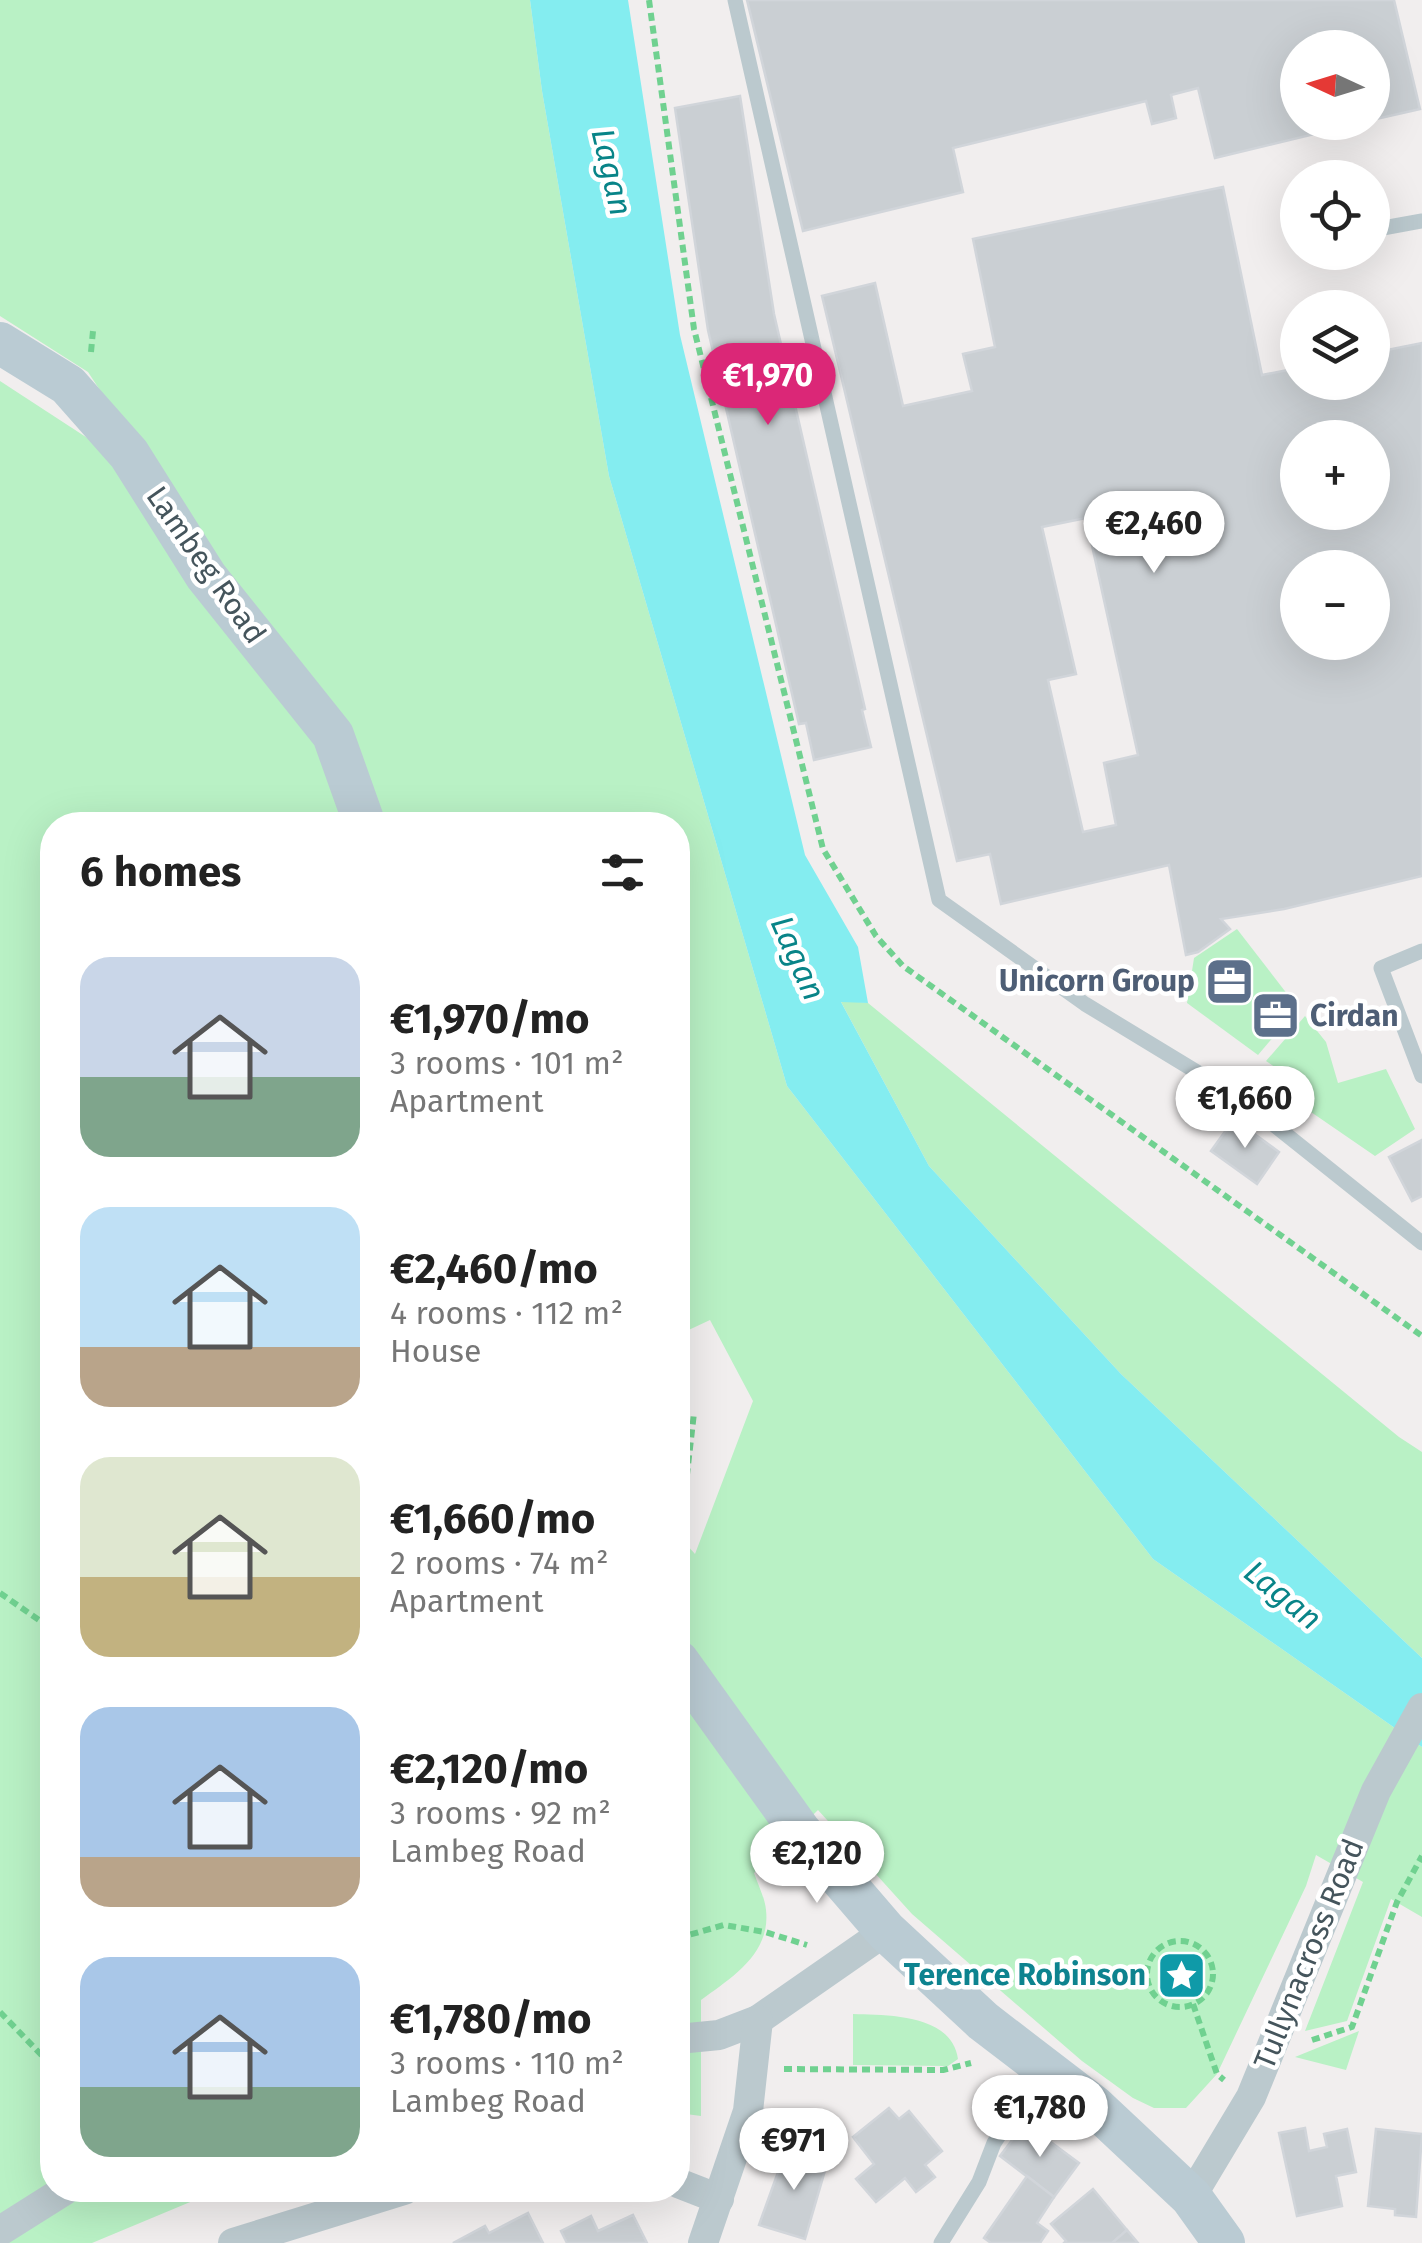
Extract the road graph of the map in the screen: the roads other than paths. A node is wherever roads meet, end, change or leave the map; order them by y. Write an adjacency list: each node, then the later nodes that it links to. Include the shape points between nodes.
1 (736, 0): 8 (lane, via 938,900 1085,1004 1243,1100)
2 (1422, 220): 3 (lane)
3 (1390, 226)
4 (0, 342): 5 (main road, Lambeg Road, via 68,385 129,454 206,576 333,735)
5 (361, 812)
6 (1422, 951): 7 (lane, via 1381,968)
7 (1422, 1076)
8 (1422, 1242)
9 (690, 1678): 11 (main road, via 800,1831)
10 (1422, 1708): 16 (street, Tullynacross Road, via 1376,1791 1251,2096)
11 (886, 1931): 12 (street); 14 (main road)
12 (758, 2020): 13 (street); 17 (street, via 748,2111)
13 (690, 2039)
14 (1032, 2058): 16 (main road); 23 (lane, via 979,2182)
15 (690, 2188): 17 (street)
16 (1192, 2197): 24 (main road)
17 (719, 2199): 22 (street)
18 (46, 2202): 20 (street)
19 (365, 2202): 21 (street)
20 (0, 2231)
21 (233, 2243)
22 (703, 2243)
23 (942, 2243)
24 (1224, 2243)

